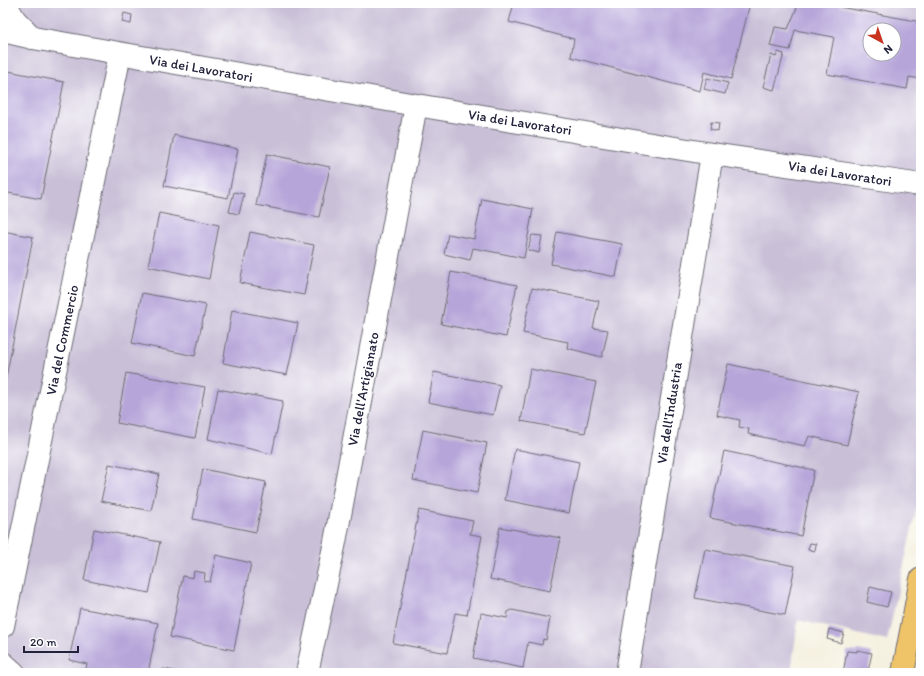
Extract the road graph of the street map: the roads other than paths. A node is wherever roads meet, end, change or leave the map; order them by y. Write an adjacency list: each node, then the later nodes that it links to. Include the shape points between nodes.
1 (5, 3): 3 (street, via 15,20)
2 (3, 31): 3 (street, Via dei Lavoratori)
3 (33, 38): 4 (street, Via dei Lavoratori)
4 (120, 54): 5 (street, Via dei Lavoratori); 9 (street, Via del Commercio)
5 (416, 105): 6 (street, Via dei Lavoratori); 10 (street, Via dell'Artigianato, via 335,542)
6 (712, 154): 7 (street, Via dei Lavoratori); 11 (street, Via dell'Industria)
7 (921, 185)
8 (921, 579): 12 (main road)
9 (3, 626)
10 (307, 673)
11 (627, 673)
12 (903, 673)

